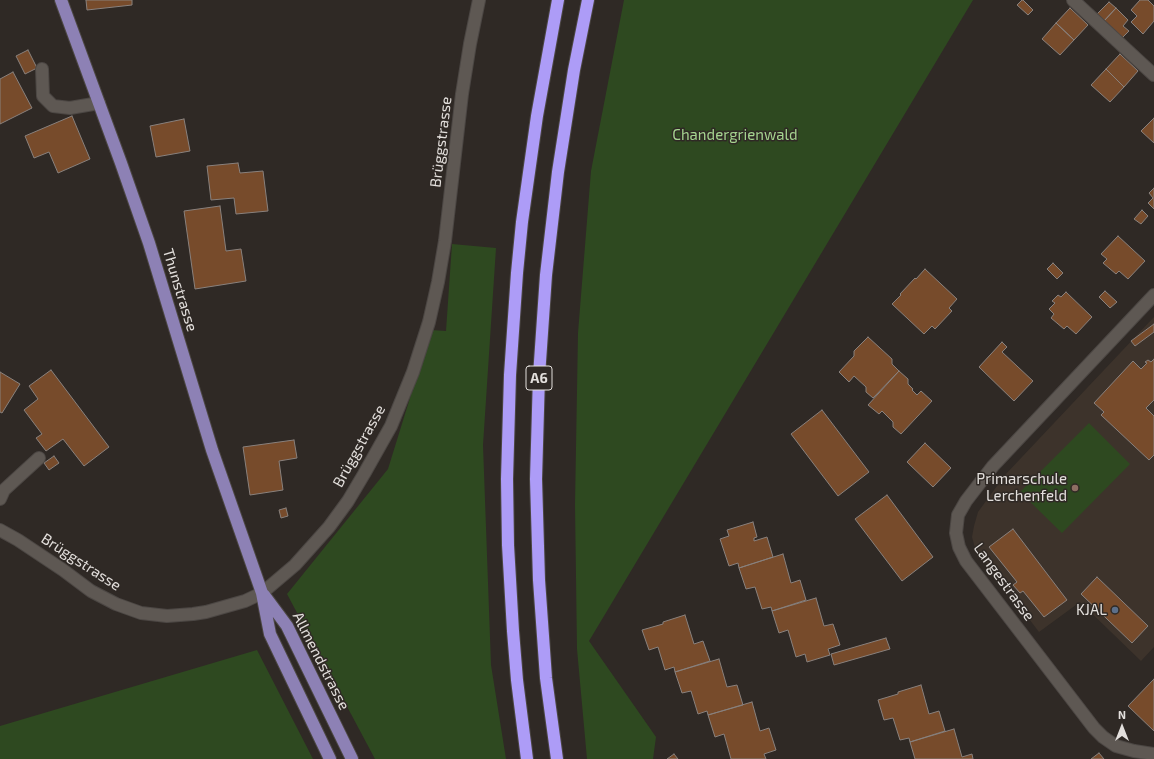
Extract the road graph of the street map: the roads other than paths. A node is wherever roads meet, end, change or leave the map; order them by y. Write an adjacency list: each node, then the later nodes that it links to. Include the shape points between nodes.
1 (61, 0): 8 (main road, Thunstrasse)
2 (479, 0): 13 (street, Brüggstrasse, via 463,88 438,282 429,322 413,372 391,426 348,501 295,565)
3 (558, 0): 17 (highway, A6, via 537,116 523,214 510,375 508,545 513,624)
4 (588, 0): 18 (highway, A6, via 568,106 554,202 539,376 536,479 538,566 546,678)
5 (1074, 0): 7 (street)
6 (42, 69): 8 (street, via 43,96 53,106 70,108)
7 (1154, 75)
8 (99, 103): 13 (main road, Thunstrasse, via 149,243 212,450)
9 (1154, 295): 14 (street, Langestrasse, via 993,466 958,515 956,533 966,561 1094,728 1116,746)
10 (39, 458): 11 (street, via 4,490)
11 (0, 499)
12 (0, 530): 13 (street, Brüggstrasse, via 91,591 141,613 168,616 200,613 245,601)
13 (262, 593): 15 (main road, Allmendstrasse, via 270,634); 16 (main road, Allmendstrasse, via 287,626)
14 (1154, 754)
15 (330, 759)
16 (352, 759)
17 (527, 759)
18 (557, 759)

